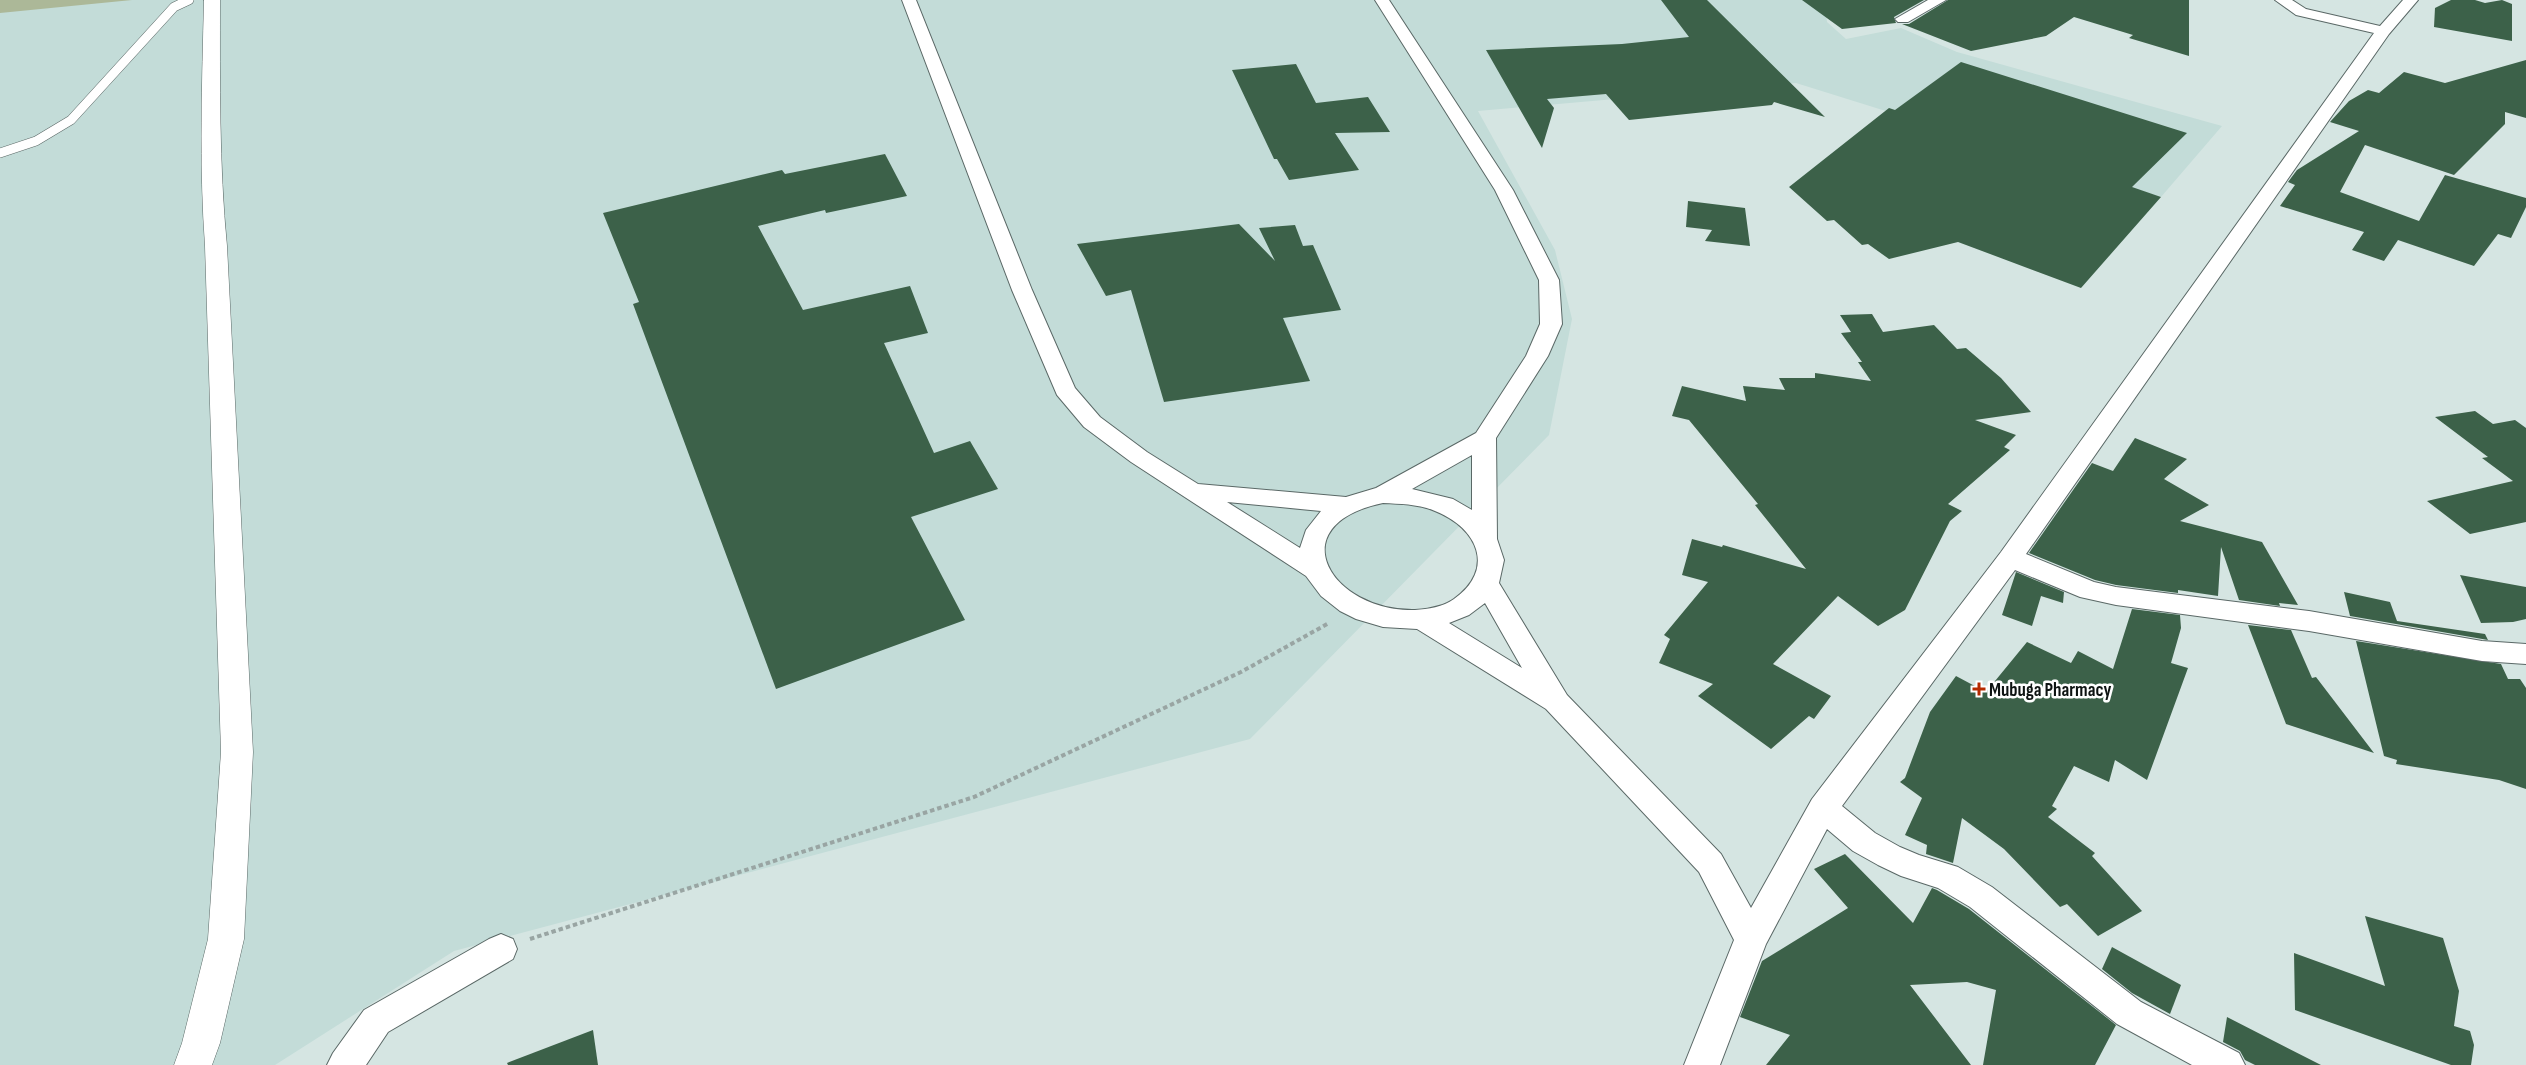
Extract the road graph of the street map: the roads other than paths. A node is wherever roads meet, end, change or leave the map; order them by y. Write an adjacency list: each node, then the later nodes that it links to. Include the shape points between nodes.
1 (189, 0): 10 (lane, via 174,7 71,120 36,141)
2 (212, 0): 25 (main road, via 209,70 212,198 237,752 226,939)
3 (909, 0): 12 (street, via 1022,290 1065,390 1092,422)
4 (1382, 0): 11 (street, via 1504,190 1549,280 1551,324 1518,390)
5 (1939, 0): 8 (street)
6 (2282, 0): 9 (street, via 2301,12)
7 (2410, 0): 9 (street)
8 (1903, 19)
9 (2384, 31): 16 (street)
10 (0, 153)
11 (1484, 438): 13 (street); 15 (street)
12 (1195, 491): 14 (street); 17 (street)
13 (1383, 495): 14 (street); 15 (street, via 1424,498 1444,504 1475,525)
14 (1346, 505): 17 (street, via 1320,526 1312,555)
15 (1485, 538): 18 (street, via 1491,553)
16 (2010, 558): 20 (street, via 2089,590 2116,596 2310,621 2482,651); 22 (street)
17 (1316, 570): 19 (street, via 1324,585 1356,608 1399,619)
18 (1486, 583): 19 (street, via 1461,607); 21 (street)
19 (1422, 619): 21 (street)
20 (2526, 654)
21 (1557, 703): 23 (street, via 1710,863)
22 (1823, 808): 23 (street); 28 (street, via 1864,842 1889,856 1912,867 1947,877 1982,897 2129,1013)
23 (1751, 939): 27 (street)
24 (501, 949): 26 (street, via 376,1022)
25 (193, 1065)
26 (345, 1065)
27 (1702, 1065)
28 (2227, 1065)

